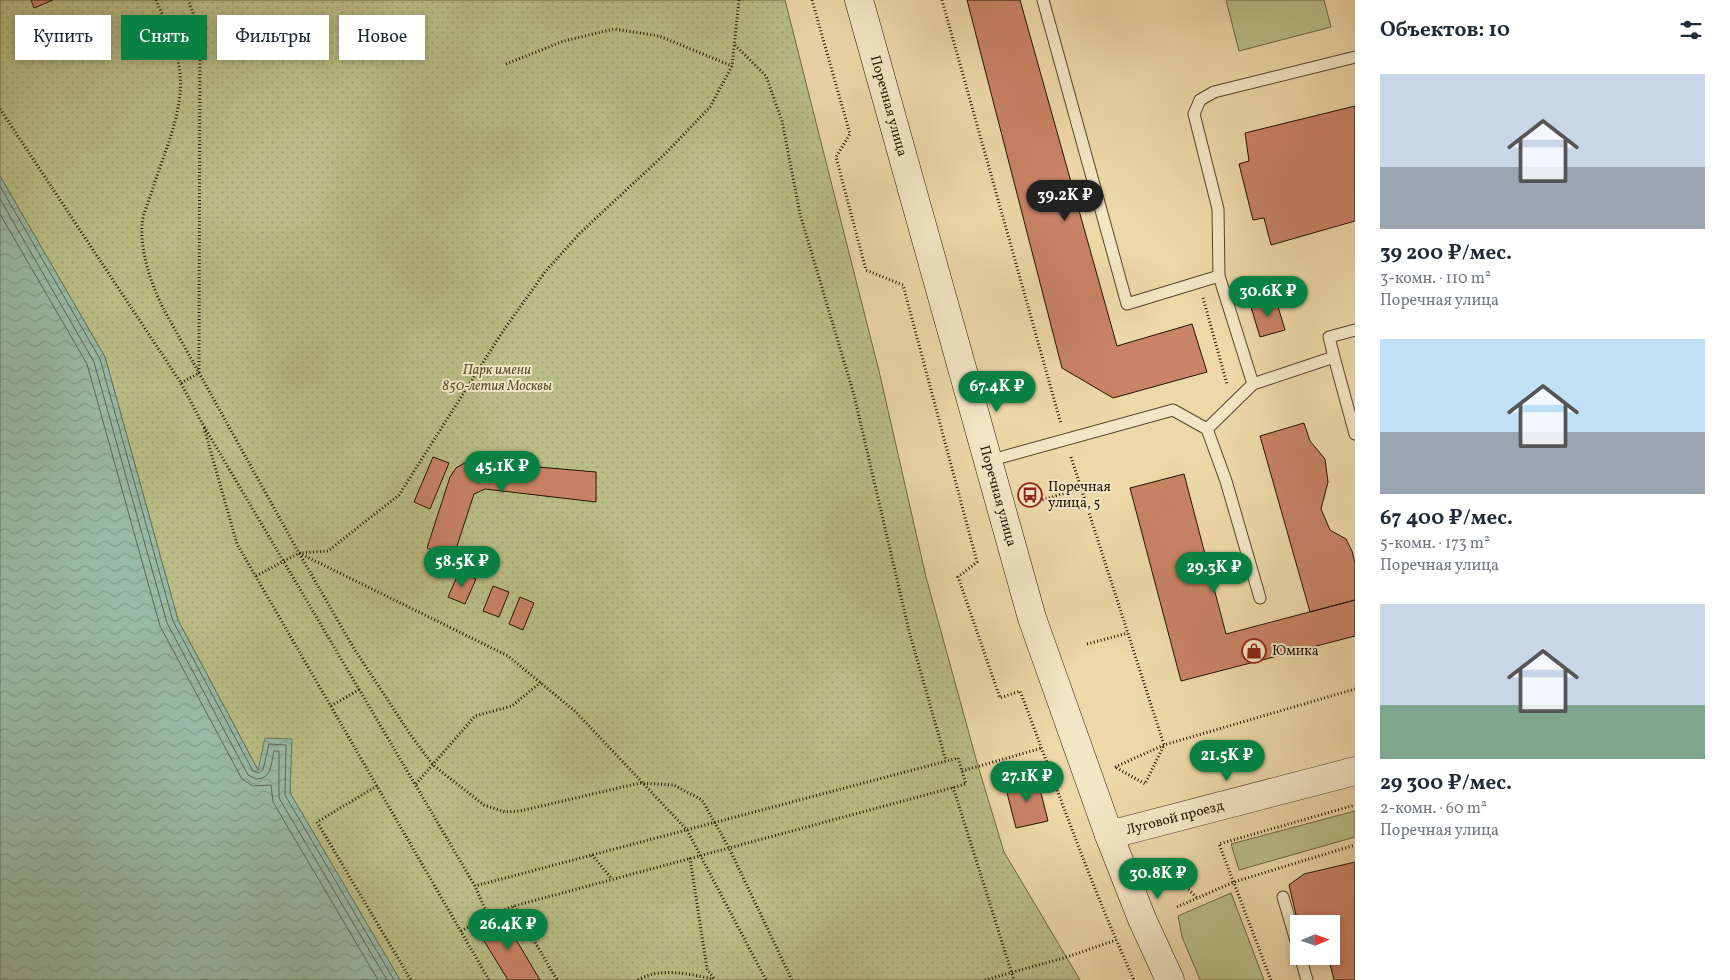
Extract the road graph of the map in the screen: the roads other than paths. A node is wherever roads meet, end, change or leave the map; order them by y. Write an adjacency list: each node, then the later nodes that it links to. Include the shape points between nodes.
1 (859, 0): 10 (main road, Поречная улица)
2 (1043, 0): 4 (lane, via 1127,304)
3 (1355, 57): 4 (lane, via 1214,92 1200,100 1194,114 1218,209)
4 (1219, 276): 7 (lane)
5 (1355, 330): 6 (lane, via 1329,337)
6 (1334, 357): 7 (lane); 9 (lane)
7 (1252, 384): 8 (lane)
8 (1207, 429): 10 (lane, via 1173,410); 11 (lane, via 1226,481)
9 (1355, 434)
10 (988, 461): 13 (main road, Поречная улица, via 1032,618)
11 (1260, 598)
12 (1355, 771): 13 (main road, Луговой проезд)
13 (1109, 835): 17 (main road, Поречная улица)
14 (1283, 897): 15 (lane)
15 (1290, 921)
16 (1303, 965): 18 (lane)
17 (1170, 980)
18 (1307, 980)

